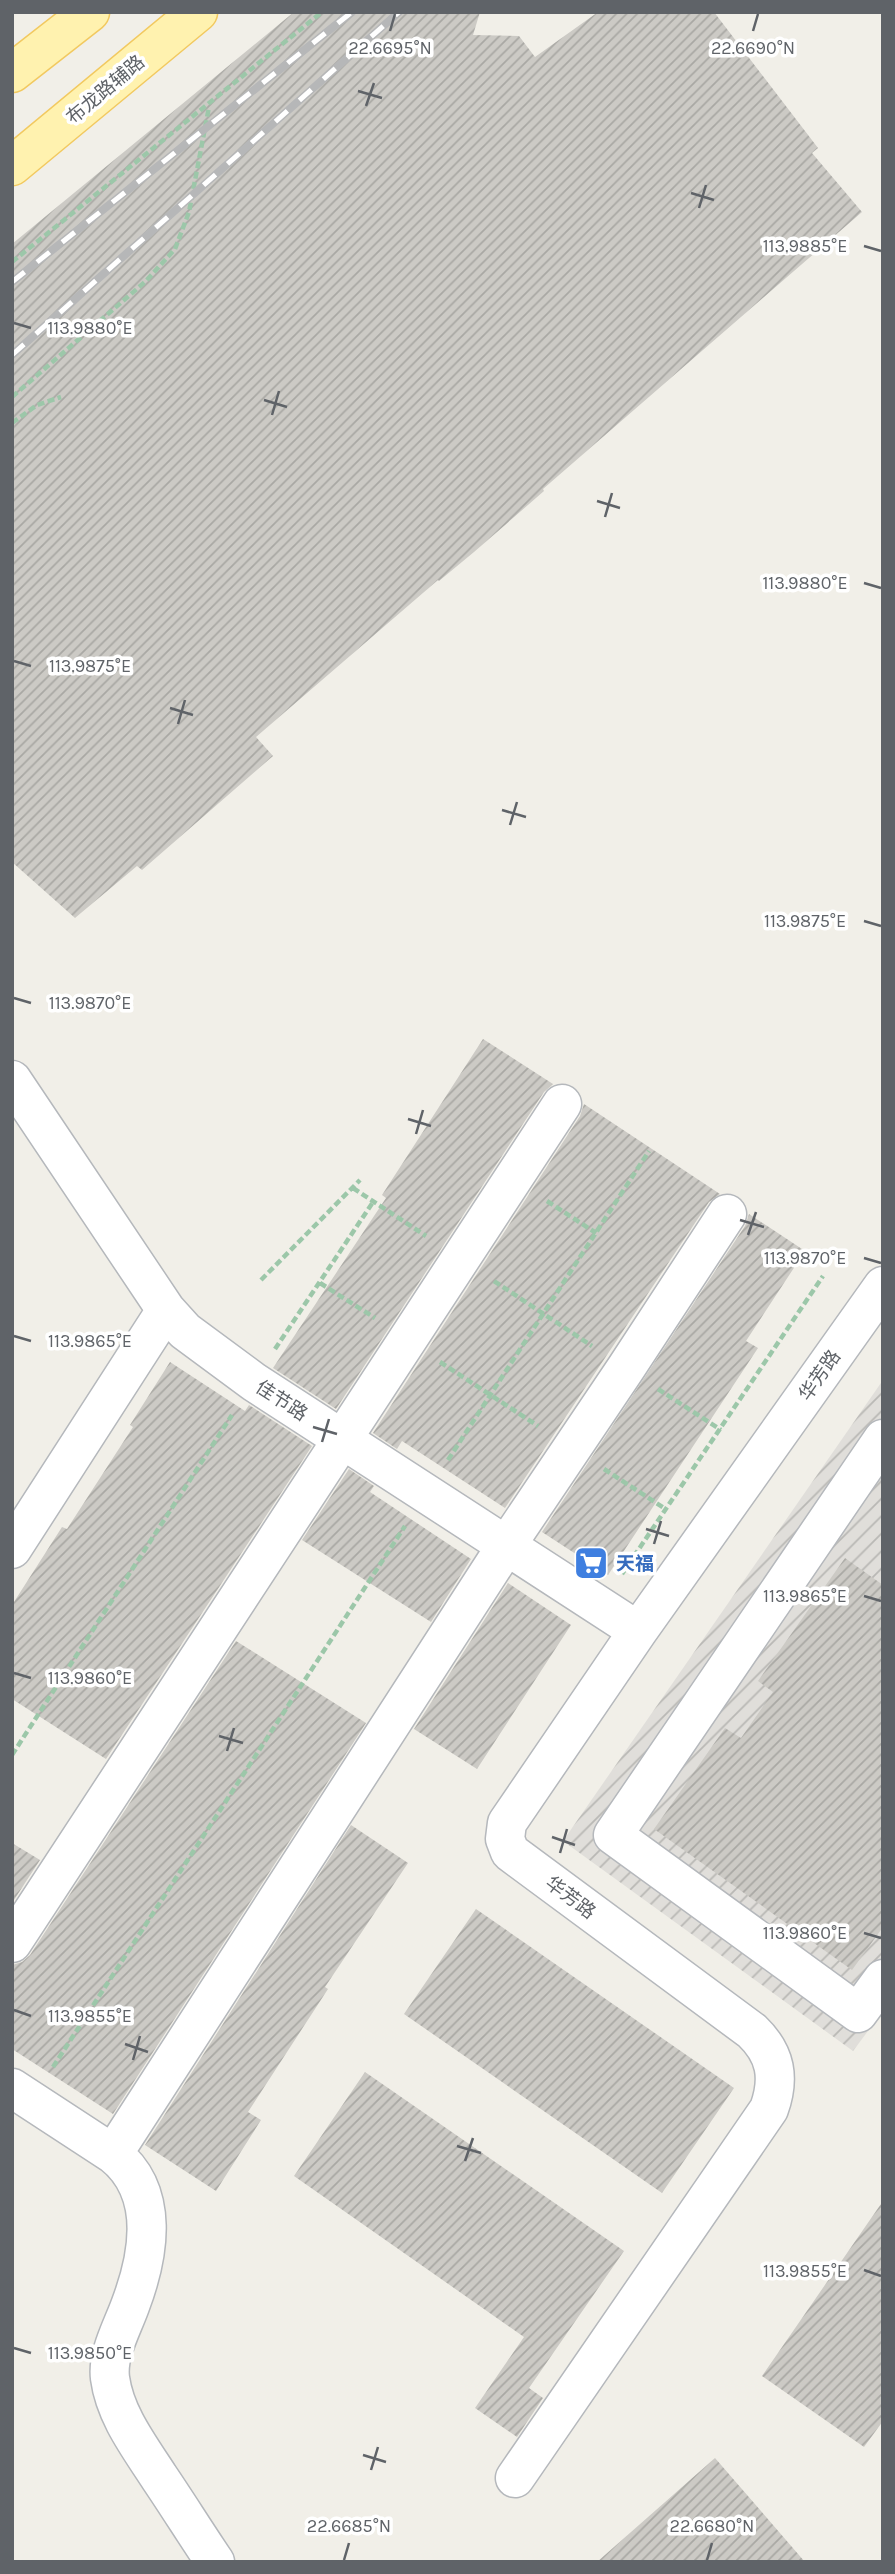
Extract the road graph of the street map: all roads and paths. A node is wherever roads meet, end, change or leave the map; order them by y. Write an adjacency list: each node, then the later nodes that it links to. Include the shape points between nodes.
1 (90, 12): 4 (main road)
2 (198, 12): 6 (main road, 布龙路辅路)
3 (322, 12): 5 (path)
4 (12, 73)
5 (210, 105): 7 (path); 8 (path, via 189,212 174,249 146,281)
6 (12, 166)
7 (12, 262)
8 (12, 397)
9 (61, 397): 10 (path, via 37,405)
10 (12, 423)
11 (12, 1080): 25 (street, 佳节路)
12 (562, 1104): 14 (street)
13 (649, 1151): 19 (path)
14 (513, 1178): 19 (path); 20 (street)
15 (360, 1180): 16 (path)
16 (354, 1188): 17 (path); 22 (path)
17 (373, 1202): 20 (path); 23 (path)
18 (727, 1214): 28 (street)
19 (596, 1233): 26 (path)
20 (461, 1259): 26 (path); 27 (street)
21 (822, 1276): 31 (path)
22 (261, 1280)
23 (320, 1283): 27 (path); 29 (path)
24 (883, 1286): 40 (street, 华芳路)
25 (166, 1310): 29 (street, 佳节路, via 185,1331); 38 (street)
26 (543, 1314): 28 (path); 30 (path)
27 (408, 1340): 30 (path); 32 (street)
28 (626, 1368): 31 (path); 34 (street)
29 (254, 1382): 32 (street, 佳节路); 41 (path)
30 (491, 1395): 34 (path); 35 (path)
31 (721, 1430): 36 (path)
32 (342, 1439): 35 (street, 佳节路); 42 (street)
33 (883, 1440): 43 (street, via 613,1835 858,2013)
34 (572, 1448): 36 (path); 37 (street)
35 (427, 1493): 37 (street, 佳节路); 44 (path)
36 (667, 1510): 39 (path)
37 (506, 1546): 39 (street, 佳节路); 45 (street)
38 (12, 1549)
39 (600, 1606): 40 (street, 佳节路)
40 (638, 1631): 46 (street, 华芳路, via 515,1808 505,1839 510,1852 752,2031 773,2060 775,2093 762,2120)
41 (12, 1755)
42 (12, 1943)
43 (883, 1979)
44 (22, 2094): 45 (street)
45 (113, 2154): 47 (street, via 126,2164 138,2184 147,2225 144,2263 109,2374 116,2405)
46 (515, 2478)
47 (215, 2562)

